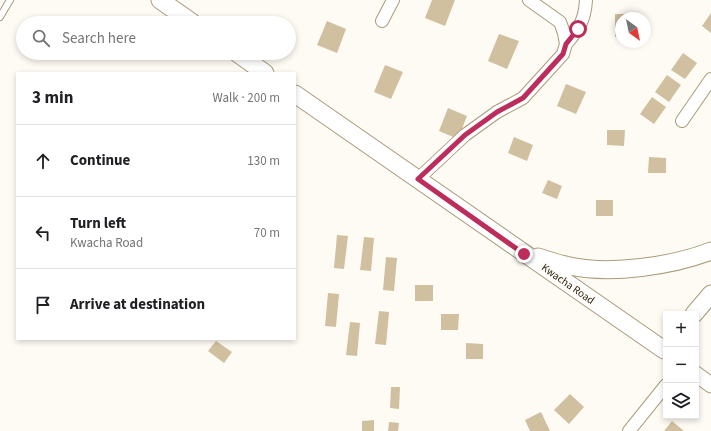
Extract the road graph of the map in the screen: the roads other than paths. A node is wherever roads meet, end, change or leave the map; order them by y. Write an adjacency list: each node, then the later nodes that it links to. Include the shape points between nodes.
1 (10, 0): 7 (lane)
2 (160, 0): 6 (main road)
3 (393, 0): 8 (street)
4 (529, 0): 9 (street, via 560,22)
5 (586, 0): 9 (street, via 584,16)
6 (184, 16)
7 (0, 17)
8 (382, 21)
9 (566, 44): 15 (street, via 563,54 523,98 497,112 465,135)
10 (247, 60): 11 (main road)
11 (264, 72)
12 (711, 79): 14 (street)
13 (296, 95): 15 (main road, Kwacha Road)
14 (682, 121)
15 (418, 179): 17 (main road, Kwacha Road)
16 (711, 251): 17 (main road, via 670,263 623,269 570,266)
17 (524, 254): 20 (main road, Kwacha Road)
18 (711, 294): 19 (main road)
19 (697, 311)
20 (663, 349)
21 (699, 376): 22 (street)
22 (711, 385)
23 (663, 389): 24 (street)
24 (629, 431)

